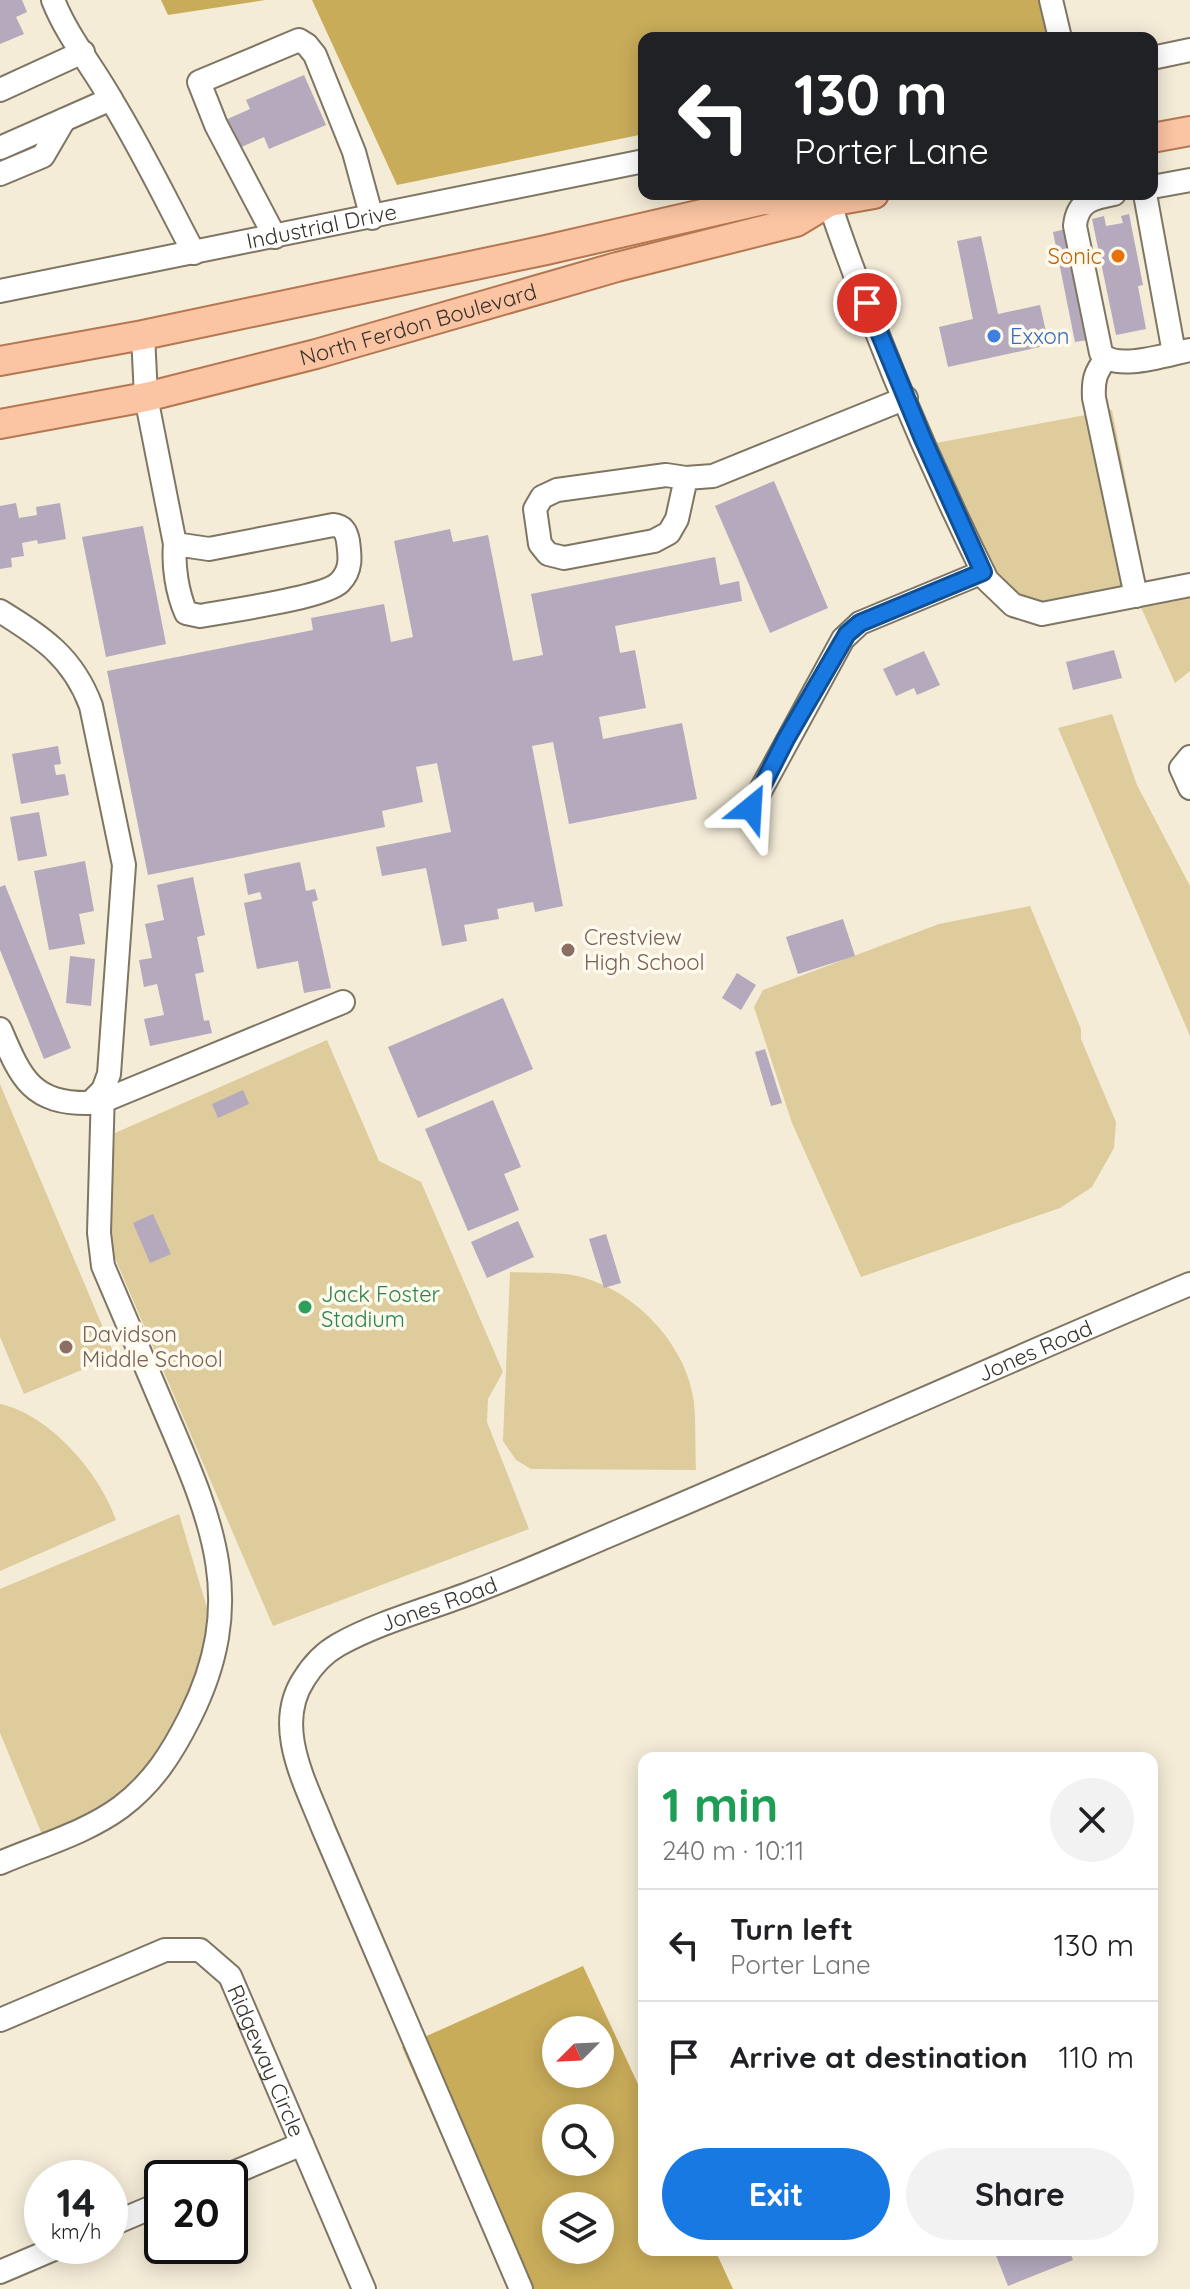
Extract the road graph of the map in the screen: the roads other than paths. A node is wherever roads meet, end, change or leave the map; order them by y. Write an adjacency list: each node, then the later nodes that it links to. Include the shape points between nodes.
1 (53, 0): 5 (street)
2 (1051, 0): 3 (street)
3 (1059, 32)
4 (1190, 50): 6 (street)
5 (83, 52): 7 (street); 8 (street)
6 (1158, 57)
7 (0, 90)
8 (111, 99): 9 (street); 23 (street)
9 (64, 120): 12 (street); 14 (street, via 43,156)
10 (1190, 131): 11 (main road)
11 (1158, 137)
12 (0, 148)
13 (638, 162): 21 (street, Industrial Drive)
14 (0, 174)
15 (1190, 180): 16 (street)
16 (1158, 186)
17 (840, 200): 20 (main road, North Ferdon Boulevard)
18 (1090, 200): 27 (street, via 1079,208 1075,226 1099,347)
19 (1146, 200): 26 (street)
20 (829, 202): 25 (main road, North Ferdon Boulevard, via 763,200); 29 (main road, North Ferdon Boulevard, via 796,222); 30 (street)
21 (372, 218): 22 (street, Industrial Drive); 22 (street, via 354,152 315,55 299,40 199,82)
22 (275, 237): 23 (street, Industrial Drive)
23 (194, 253): 24 (street, Industrial Drive)
24 (0, 291)
25 (143, 335): 28 (main road, North Ferdon Boulevard); 29 (street)
26 (1182, 351): 27 (street, via 1121,363)
27 (1106, 359): 36 (street, via 1093,380 1094,398)
28 (0, 361)
29 (146, 397): 31 (main road, North Ferdon Boulevard); 33 (street)
30 (906, 398): 32 (street, via 713,476); 34 (street)
31 (0, 424)
32 (686, 478): 32 (street, via 666,475 557,490 542,497 535,509 540,544 548,554 564,558 654,541 669,533 677,519)
33 (175, 544): 33 (street, via 181,603 186,613 200,616 329,590 347,574 350,559 346,532 333,525 209,549)
34 (983, 572): 36 (street, via 1001,595 1023,610 1042,614); 40 (street, via 860,623 847,634)
35 (1190, 585): 36 (street)
36 (1136, 596)
37 (0, 611): 43 (street, via 41,636 66,661 91,706 124,865 109,1074)
38 (1190, 757): 39 (street, via 1181,768)
39 (1190, 788)
40 (751, 808)
41 (343, 1002): 43 (street)
42 (0, 1029): 43 (street, via 22,1077 40,1093 65,1103 90,1103)
43 (103, 1095): 45 (street, via 103,1266 208,1516 221,1589 216,1646 196,1706 147,1786 96,1822)
44 (1190, 1284): 52 (street, Jones Road, via 673,1509 367,1632 325,1654 305,1677 291,1718 297,1761)
45 (0, 1863)
46 (0, 2020): 47 (street, Ridgeway Circle, via 165,1950 200,1950 230,1976)
47 (302, 2144): 48 (street); 51 (street, Ridgeway Circle)
48 (248, 2167)
49 (24, 2262): 50 (street)
50 (0, 2272)
51 (364, 2289)
52 (521, 2289)

